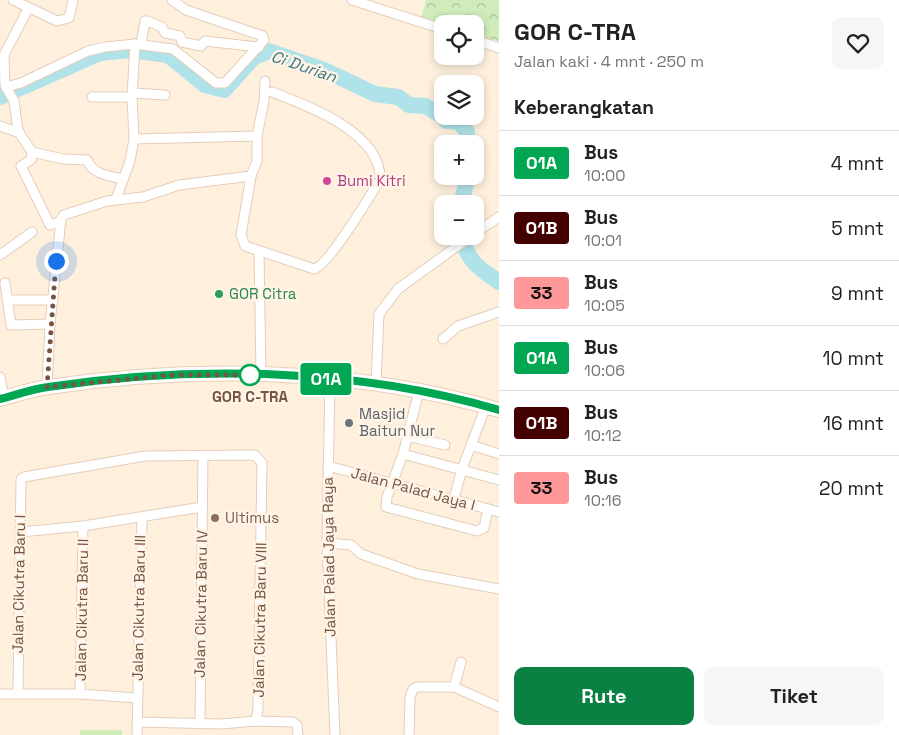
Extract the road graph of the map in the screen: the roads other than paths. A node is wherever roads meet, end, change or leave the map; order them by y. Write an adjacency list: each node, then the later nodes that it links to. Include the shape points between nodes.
1 (13, 0): 5 (street)
2 (73, 0): 5 (street, via 66,21 57,21)
3 (172, 0): 9 (street, via 186,10 263,36)
4 (352, 0): 6 (street)
5 (28, 8): 11 (street)
6 (434, 26)
7 (484, 43): 10 (street)
8 (137, 45): 9 (street, via 173,49 216,83 225,83); 9 (street, via 147,21 162,27 165,33 180,36 182,42 201,46 204,41); 14 (street, via 104,47 88,52 21,83); 15 (street)
9 (259, 47)
10 (499, 48)
11 (2, 54): 14 (street)
12 (265, 81): 20 (street)
13 (272, 92): 31 (street, via 307,105 353,133 372,153 378,164 380,180 318,268)
14 (10, 94): 19 (street)
15 (133, 95): 16 (street); 17 (street); 21 (street)
16 (165, 95)
17 (92, 97)
18 (0, 126): 19 (street)
19 (20, 133): 22 (street)
20 (257, 136): 21 (street); 23 (street, via 257,161)
21 (134, 139): 24 (street)
22 (32, 152): 24 (street, via 87,160 99,173); 27 (street, via 31,160 22,166 50,225)
23 (251, 176): 25 (street, via 198,181 143,197); 31 (street, via 240,235 245,246)
24 (124, 179): 25 (street)
25 (116, 199): 27 (street, via 64,215)
26 (499, 217): 28 (street)
27 (60, 222): 35 (street)
28 (484, 227)
29 (32, 232): 32 (street)
30 (458, 245): 42 (street, via 398,289 380,314)
31 (259, 251): 39 (street)
32 (0, 255)
33 (5, 283): 34 (street)
34 (7, 300): 35 (street); 37 (street, via 10,325)
35 (53, 300): 37 (street)
36 (499, 312): 38 (street, via 458,326)
37 (50, 324): 43 (street)
38 (443, 338)
39 (261, 376): 41 (main road); 43 (main road, via 172,375)
40 (0, 377): 45 (street)
41 (330, 379): 42 (main road); 53 (street, Jalan Palad Jaya Raya)
42 (376, 385): 44 (main road)
43 (47, 387): 45 (main road)
44 (419, 391): 46 (main road); 47 (street)
45 (2, 398)
46 (495, 408): 49 (street)
47 (407, 436): 48 (street); 50 (street)
48 (445, 445)
49 (471, 445): 51 (street); 54 (street)
50 (403, 454): 54 (street); 57 (street)
51 (499, 454)
52 (203, 455): 55 (street, Jalan Cikutra Baru VIII, via 144,456); 59 (street, Jalan Cikutra Baru IV); 74 (street, Jalan Cikutra Baru VIII, via 256,455 262,464)
53 (328, 466): 57 (street, Jalan Palad Jaya I); 65 (street, Jalan Palad Jaya Raya)
54 (462, 469): 56 (street); 58 (street)
55 (24, 476): 64 (street, Jalan Cikutra Baru I, via 20,483)
56 (499, 480)
57 (394, 482): 58 (street, Jalan Palad Jaya I); 60 (street, via 385,503 389,509 478,531 484,528)
58 (454, 499): 60 (street, Jalan Palad Jaya I)
59 (202, 507): 62 (street); 76 (street, Jalan Cikutra Baru IV)
60 (488, 509): 61 (street, Jalan Palad Jaya I)
61 (499, 512)
62 (142, 518): 63 (street); 72 (street, Jalan Cikutra Baru III)
63 (83, 526): 64 (street); 71 (street, Jalan Cikutra Baru II)
64 (21, 532): 70 (street, Jalan Cikutra Baru I)
65 (327, 543): 66 (street, via 351,545 361,554 418,574); 79 (street, Jalan Palad Jaya Raya)
66 (499, 589)
67 (461, 662): 68 (street)
68 (454, 687): 73 (street); 80 (street, via 413,689)
69 (0, 694): 70 (street)
70 (18, 694): 71 (street)
71 (80, 694): 72 (street)
72 (137, 698): 75 (street, Jalan Cikutra Baru III)
73 (499, 707)
74 (256, 721): 76 (street); 78 (street, via 293,722 297,725)
75 (137, 722): 76 (street); 77 (street, Jalan Cikutra Baru III)
76 (200, 724)
77 (137, 735)
78 (298, 735)
79 (335, 735)
80 (409, 735)

